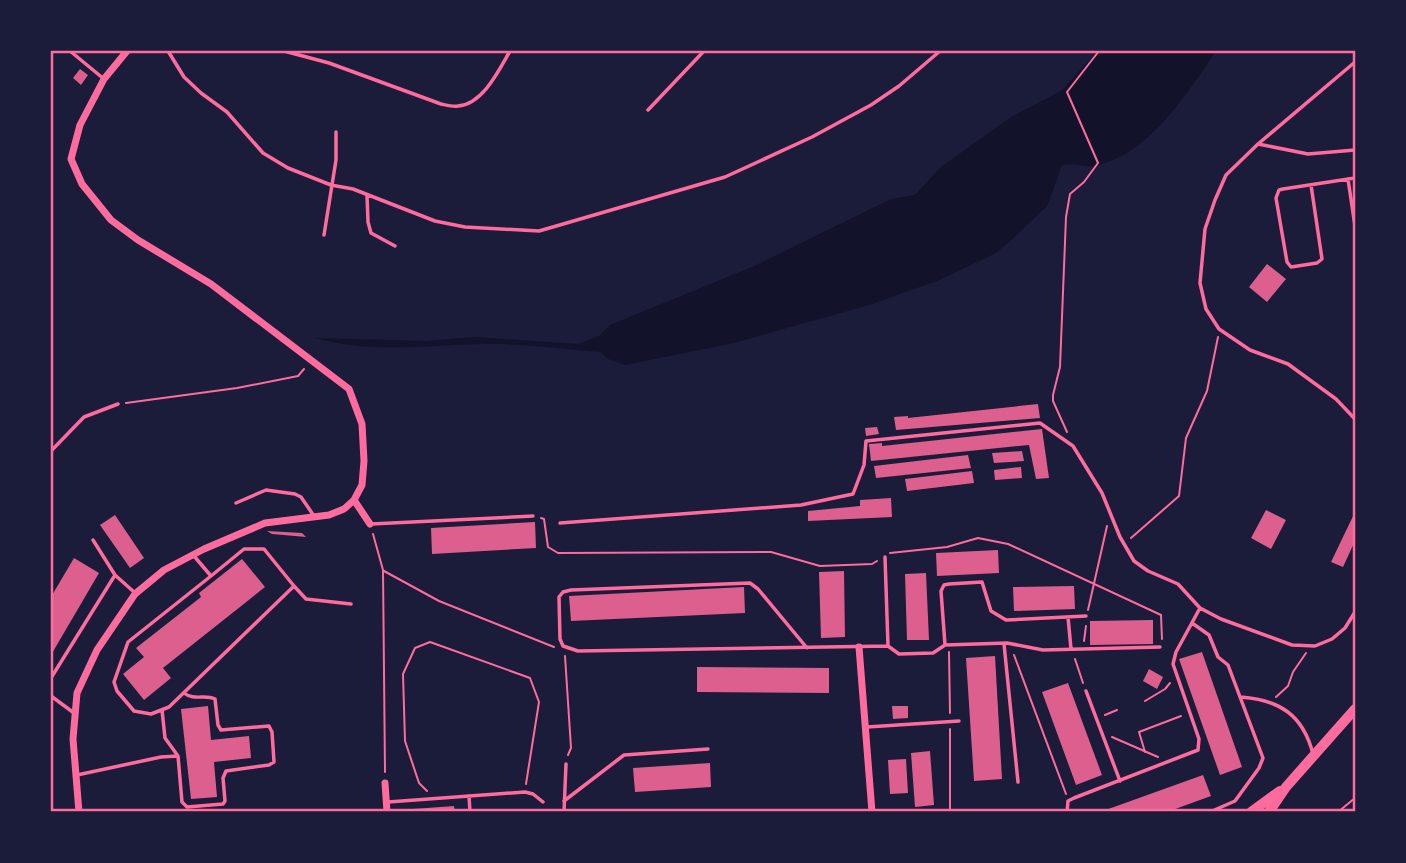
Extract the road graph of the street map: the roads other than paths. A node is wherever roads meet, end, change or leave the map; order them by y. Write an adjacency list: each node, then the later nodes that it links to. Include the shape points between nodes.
1 (70, 51): 9 (lane)
2 (127, 51): 9 (street)
3 (168, 51): 16 (lane, via 184,77 227,111 263,153)
4 (284, 51): 5 (lane, via 457,106 480,96)
5 (510, 51)
6 (704, 51): 10 (lane)
7 (940, 51): 18 (lane, via 871,105 725,177 539,231 435,222)
8 (1355, 62): 12 (lane)
9 (104, 79): 25 (street, via 80,125 71,159 82,184 120,227 211,284 349,388 362,424 364,461 362,485)
10 (648, 110)
11 (336, 132): 16 (lane)
12 (1258, 144): 13 (lane, via 1308,154); 23 (lane, via 1226,175 1205,229 1200,283 1206,309 1219,329 1250,350 1288,363)
13 (1355, 150)
14 (1355, 178): 15 (lane)
15 (1348, 179): 17 (lane); 19 (lane)
16 (331, 185): 18 (lane); 20 (lane)
17 (1311, 185): 17 (lane, via 1276,193 1286,262 1291,267 1322,260)
18 (367, 195): 21 (lane, via 371,233)
19 (1355, 226)
20 (324, 235)
21 (395, 246)
22 (118, 404): 24 (lane, via 84,417)
23 (1355, 419)
24 (51, 451)
25 (354, 500): 27 (street, via 344,509); 30 (street)
26 (236, 503): 27 (lane, via 267,490 295,494)
27 (314, 516): 32 (street, via 265,523)
28 (533, 516): 30 (lane)
29 (560, 523): 39 (lane, via 801,505 853,494 864,465 866,441 1040,423 1073,446 1102,493 1134,561 1178,584)
30 (370, 524)
31 (93, 540): 34 (lane)
32 (193, 555): 35 (lane); 37 (street, via 164,570)
33 (884, 556): 46 (lane)
34 (115, 575): 37 (lane); 51 (lane)
35 (211, 576): 36 (lane, via 244,549 264,549); 57 (lane, via 128,642 114,678 117,691 134,711 151,714)
36 (294, 586): 38 (lane, via 306,599); 53 (lane)
37 (135, 594): 58 (street, via 97,650 77,693)
38 (351, 604)
39 (1200, 608): 40 (lane, via 1292,645 1315,646 1345,628); 43 (lane)
40 (1355, 612)
41 (1086, 616): 42 (lane)
42 (1068, 617): 45 (lane, via 1006,620 991,611 982,582 944,585); 50 (lane)
43 (1192, 623): 55 (lane, via 1209,635); 66 (lane, via 1173,658 1200,745 1193,753)
44 (1004, 644): 45 (lane); 50 (lane); 67 (lane)
45 (945, 645): 46 (lane, via 933,653 899,654)
46 (888, 646): 47 (lane)
47 (859, 647): 49 (lane); 60 (street)
48 (1160, 647): 50 (lane)
49 (807, 648): 49 (lane, via 566,650 560,639 558,604 563,593 572,590 750,583)
50 (1071, 649)
51 (51, 678)
52 (1086, 691): 66 (lane)
53 (184, 692): 57 (lane); 62 (lane, via 215,699 222,730 269,726 275,760 269,765 226,771 223,804 191,808 182,802)
54 (51, 696): 58 (lane)
55 (1241, 697): 63 (lane, via 1273,702 1289,713 1303,729); 80 (lane, via 1262,763 1235,801)
56 (1355, 709): 63 (main road)
57 (162, 710): 62 (lane, via 165,738)
58 (74, 713): 65 (street)
59 (959, 721): 60 (lane)
60 (865, 727): 78 (street)
61 (708, 749): 71 (lane, via 624,755)
62 (178, 756): 65 (lane)
63 (1314, 756): 69 (main road)
64 (565, 764): 71 (lane)
65 (76, 776): 74 (street)
66 (1120, 781): 79 (lane, via 1068,801)
67 (1018, 782)
68 (385, 783): 72 (street)
69 (1286, 787): 81 (main road); 82 (main road)
70 (469, 796): 72 (lane); 73 (lane, via 525,792); 76 (lane)
71 (564, 801): 77 (lane)
72 (386, 802): 75 (street)
73 (543, 802)
74 (79, 812)
75 (387, 812)
76 (470, 812)
77 (564, 812)
78 (872, 812)
79 (1067, 812)
80 (1210, 812)
81 (1251, 812)
82 (1269, 812)

